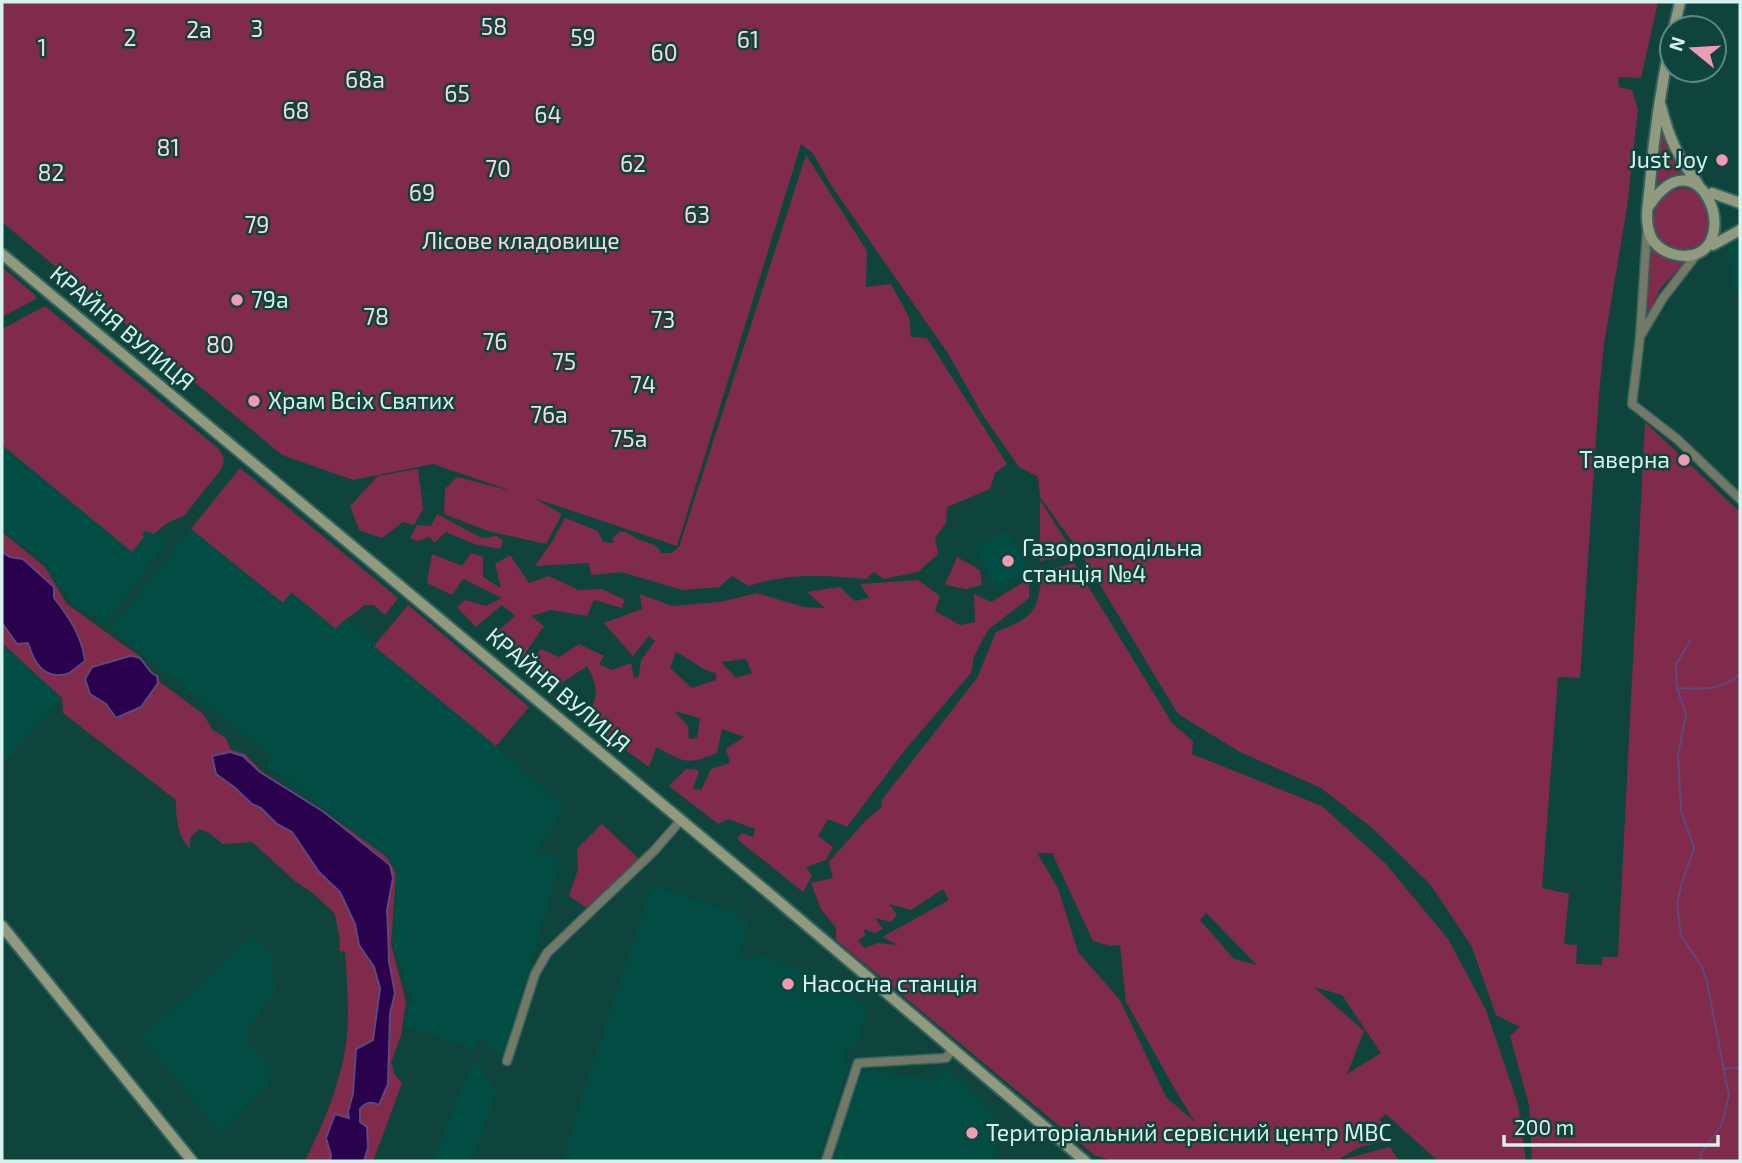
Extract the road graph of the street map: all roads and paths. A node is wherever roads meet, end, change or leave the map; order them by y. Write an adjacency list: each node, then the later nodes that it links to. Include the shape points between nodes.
1 (1662, 84): 2 (street)
2 (1659, 99): 3 (street, via 1669,139); 6 (street)
3 (1698, 184): 4 (street); 6 (street, via 1675,183 1664,188)
4 (1712, 193): 5 (street); 9 (street, via 1722,226)
5 (1740, 203)
6 (1649, 206): 7 (street)
7 (1647, 226): 11 (street, via 1663,250 1686,257); 12 (street)
8 (1740, 230): 9 (street)
9 (1710, 246): 11 (street)
10 (2, 254): 14 (street, КРАЙНЯ ВУЛИЦЯ)
11 (1697, 254): 12 (street, via 1662,298)
12 (1640, 337): 13 (street, via 1632,404)
13 (1740, 499)
14 (681, 820): 16 (street, КРАЙНЯ ВУЛИЦЯ); 17 (street, via 547,953 535,974)
15 (2, 926): 18 (street)
16 (952, 1050): 19 (street, via 946,1058 858,1063); 20 (street, КРАЙНЯ ВУЛИЦЯ)
17 (507, 1061)
18 (192, 1161)
19 (826, 1161)
20 (1085, 1161)

